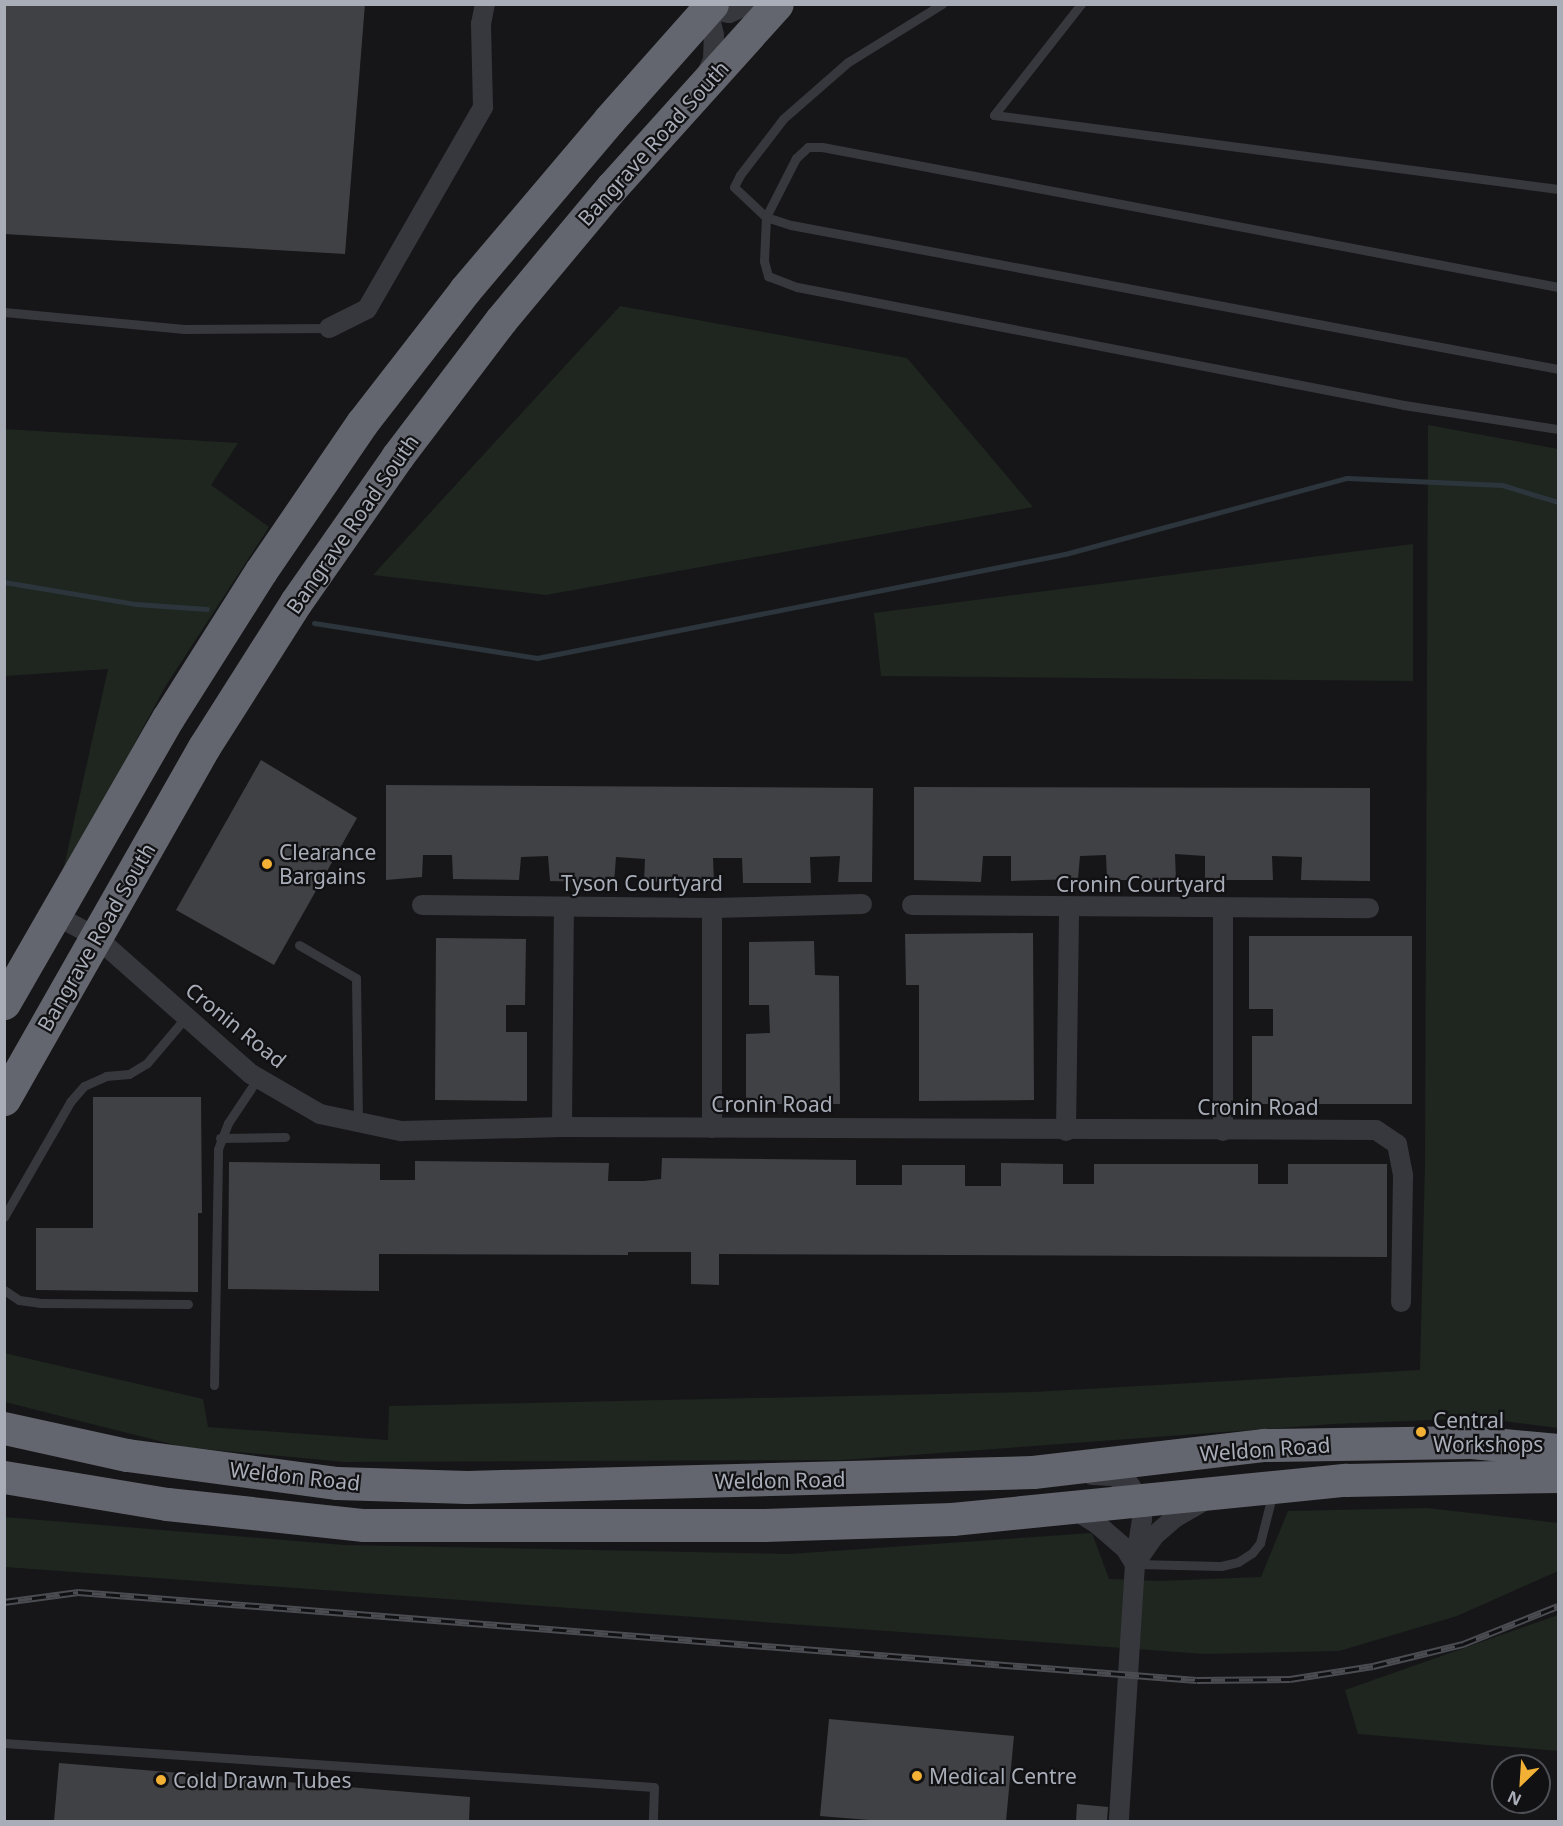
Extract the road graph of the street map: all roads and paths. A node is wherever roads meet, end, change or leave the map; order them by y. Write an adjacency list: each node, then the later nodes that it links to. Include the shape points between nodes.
1 (485, 4): 12 (street, via 481,24 483,107 367,309)
2 (749, 4): 6 (street, via 729,13)
3 (777, 4): 7 (highway, Bangrave Road South)
4 (942, 4): 9 (lane, via 848,62 783,119 734,187)
5 (1081, 4): 8 (lane, via 994,115)
6 (708, 6): 7 (street, via 714,35 713,60); 23 (highway, via 473,281 362,423 174,708)
7 (698, 93): 24 (highway, Bangrave Road South, via 612,187 501,320 398,457 296,602 204,747)
8 (1558, 189)
9 (766, 217): 10 (lane, via 795,158 808,147 822,147); 13 (lane, via 791,225); 14 (lane, via 764,261 768,276 797,286 1404,405)
10 (1558, 287)
11 (4, 312): 12 (lane, via 184,328)
12 (329, 328)
13 (1558, 369)
14 (1558, 429)
15 (862, 904): 19 (street, Tyson Courtyard)
16 (422, 905): 18 (street, Tyson Courtyard)
17 (912, 905): 20 (street, Cronin Courtyard)
18 (564, 907): 19 (street, Tyson Courtyard); 31 (street)
19 (712, 908): 32 (street)
20 (1068, 908): 21 (street, Cronin Courtyard); 33 (street)
21 (1223, 908): 22 (street, Cronin Courtyard); 34 (street)
22 (1369, 908)
23 (55, 915): 24 (street, Cronin Road); 26 (highway)
24 (96, 937): 27 (street, Cronin Road); 29 (highway, Bangrave Road South)
25 (299, 945): 30 (lane, via 357,978)
26 (4, 1004)
27 (186, 1017): 28 (street, Cronin Road); 37 (lane, via 147,1063 129,1074 106,1076 84,1086 70,1102)
28 (258, 1078): 30 (street, Cronin Road, via 320,1114); 36 (lane)
29 (4, 1099)
30 (358, 1122): 31 (street, Cronin Road, via 401,1131)
31 (562, 1127): 32 (street, Cronin Road)
32 (712, 1128): 33 (street, Cronin Road)
33 (1066, 1131): 34 (street, Cronin Road)
34 (1222, 1131): 39 (street, Cronin Road, via 1376,1130 1397,1144 1403,1176)
35 (285, 1137): 36 (lane)
36 (220, 1138): 41 (lane, via 216,1160)
37 (4, 1217)
38 (4, 1290): 40 (lane, via 19,1300 41,1303)
39 (1401, 1302)
40 (188, 1304)
41 (214, 1385)
42 (4, 1428): 44 (highway, Weldon Road, via 127,1455 337,1483 467,1487)
43 (1558, 1450): 44 (highway, Weldon Road, via 1471,1442 1264,1445)
44 (1033, 1472): 49 (street, via 1113,1476 1130,1485)
45 (1558, 1476): 47 (highway, Weldon Road, via 1346,1480)
46 (4, 1477): 50 (highway, Weldon Road, via 167,1504 364,1525 764,1525 952,1519)
47 (1274, 1487): 48 (highway, Weldon Road); 51 (lane, via 1260,1544 1238,1562 1221,1566)
48 (1213, 1495): 49 (highway, Weldon Road); 51 (street, via 1162,1529)
49 (1140, 1502): 50 (highway, Weldon Road); 51 (street, via 1142,1519)
50 (1072, 1509): 51 (street, via 1098,1524 1125,1548)
51 (1135, 1564): 53 (street)
52 (4, 1743): 54 (lane, via 654,1787)
53 (1118, 1820)
54 (653, 1821)

